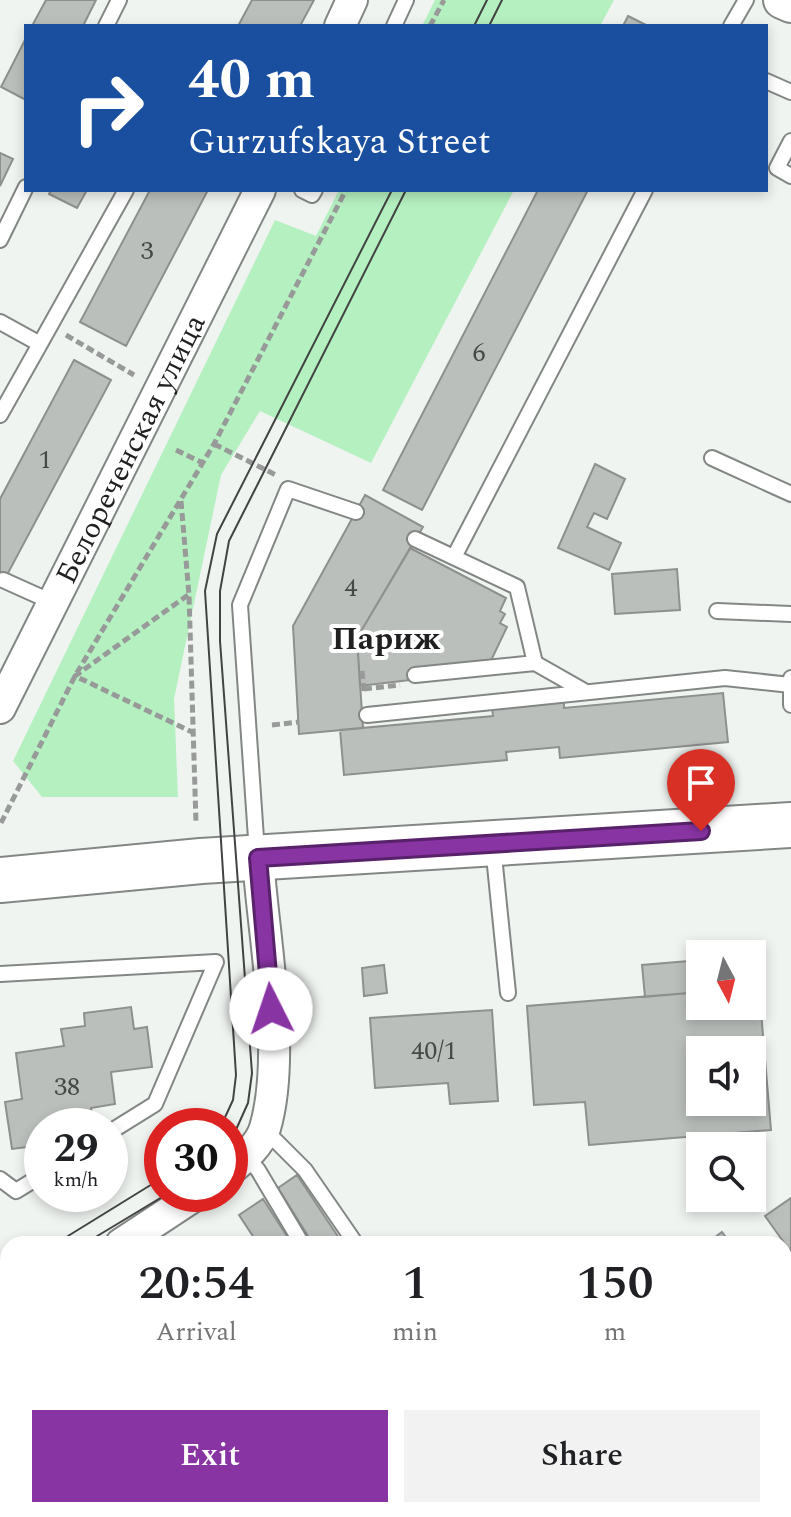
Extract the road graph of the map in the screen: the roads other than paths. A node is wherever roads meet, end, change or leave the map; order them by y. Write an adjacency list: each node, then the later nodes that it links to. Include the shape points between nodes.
1 (119, 0): 7 (lane)
2 (352, 0): 8 (street)
3 (406, 0): 9 (lane)
4 (746, 0): 10 (lane)
5 (782, 0): 6 (street)
6 (791, 4)
7 (107, 24)
8 (341, 24)
9 (395, 24)
10 (732, 24)
11 (768, 82): 12 (lane)
12 (791, 92)
13 (791, 141): 14 (lane, via 777,168)
14 (791, 176)
15 (24, 190): 19 (lane)
16 (125, 192): 22 (lane)
17 (259, 192): 30 (street, Белореченская улица)
18 (644, 192): 28 (lane)
19 (6, 214): 20 (lane)
20 (0, 240)
21 (0, 322): 22 (lane)
22 (40, 344): 23 (lane)
23 (0, 415)
24 (712, 458): 25 (lane)
25 (791, 494)
26 (356, 512): 42 (lane, via 288,489 240,605)
27 (415, 539): 28 (lane)
28 (454, 557): 33 (lane, via 517,587)
29 (3, 580): 30 (lane)
30 (52, 602): 38 (street, Белореченская улица)
31 (717, 611): 32 (lane)
32 (791, 614)
33 (535, 663): 34 (lane); 36 (lane)
34 (415, 675)
35 (791, 682): 36 (lane, via 725,678); 37 (lane)
36 (586, 692): 39 (lane)
37 (791, 705)
38 (0, 708)
39 (367, 715)
40 (791, 825): 41 (main road)
41 (492, 845): 42 (main road); 45 (lane)
42 (258, 858): 43 (main road); 47 (street, via 273,1061)
43 (0, 880)
44 (0, 974): 46 (lane, via 216,962 155,1104)
45 (508, 993)
46 (128, 1121)
47 (265, 1130): 48 (street); 55 (lane, via 305,1170)
48 (248, 1151)
49 (248, 1166): 54 (lane, via 258,1170)
50 (0, 1179): 51 (lane, via 16,1191)
51 (24, 1186)
52 (170, 1212): 53 (street)
53 (133, 1236)
54 (297, 1236)
55 (350, 1236)

